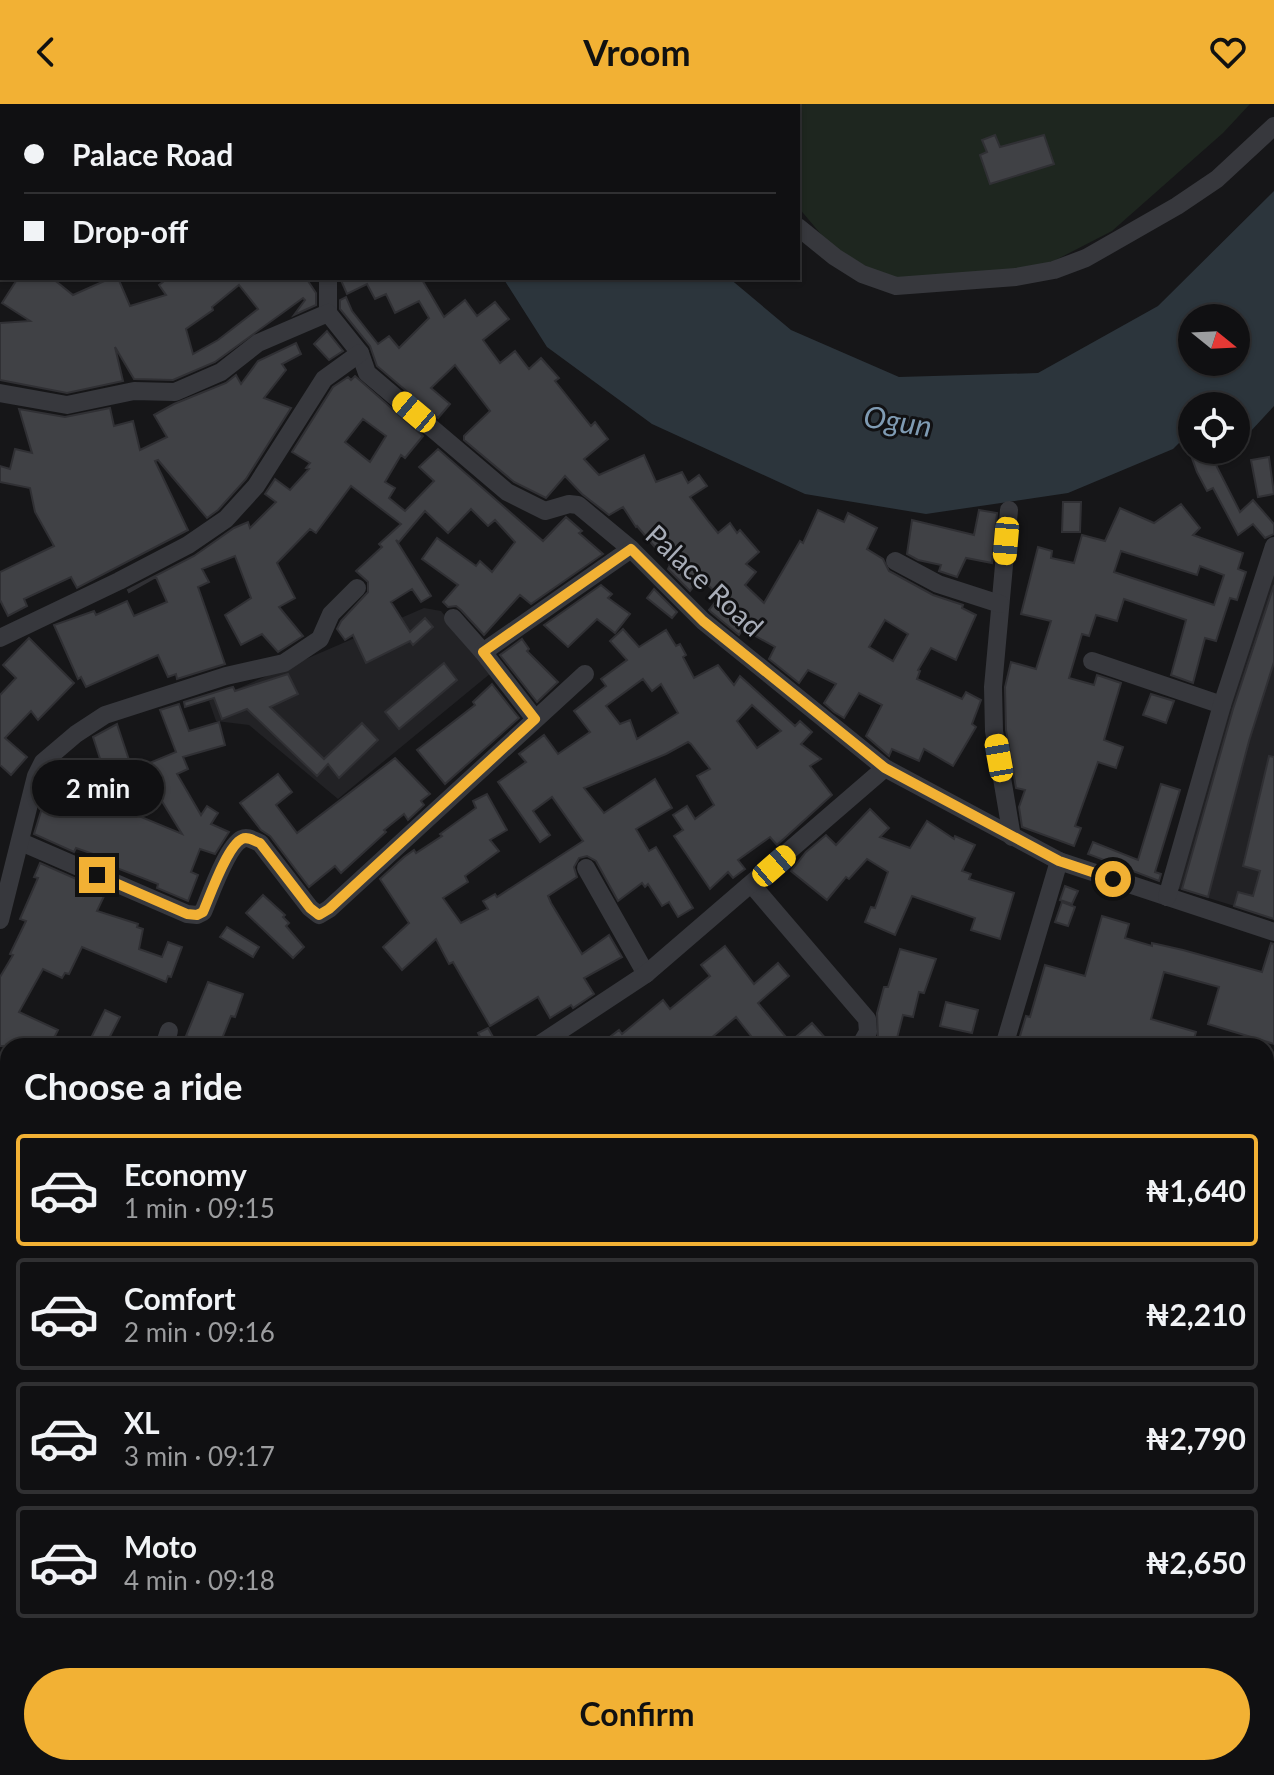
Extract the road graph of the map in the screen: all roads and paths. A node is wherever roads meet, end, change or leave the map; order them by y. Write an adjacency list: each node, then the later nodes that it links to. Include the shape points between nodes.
1 (1274, 126): 2 (street, via 1217,179 1177,206 1086,258 1054,270 896,286 862,274)
2 (800, 229)
3 (328, 280): 4 (street)
4 (328, 313): 5 (street, Palace Road); 6 (street, via 258,343 221,372 175,392 134,391 67,405)
5 (360, 353): 9 (street, Palace Road, via 367,373 507,492 545,511 578,505); 14 (street, via 324,379 256,486 226,519 188,545)
6 (0, 393)
7 (1009, 510): 12 (street)
8 (1274, 546): 18 (street)
9 (631, 549): 15 (street); 20 (street, Palace Road, via 703,621)
10 (895, 561): 12 (street, via 938,584)
11 (357, 588): 22 (street, via 331,614 320,639 284,663 105,715 76,734 43,762)
12 (1000, 604): 21 (street, via 994,731)
13 (453, 618): 15 (street)
14 (0, 638)
15 (483, 652): 19 (street)
16 (1092, 661): 18 (street)
17 (585, 674): 19 (street)
18 (1222, 705): 26 (street)
19 (535, 719): 22 (street, via 319,915 260,843 250,838 231,849 197,915)
20 (885, 768): 21 (street, Palace Road); 25 (street)
21 (1012, 837): 23 (street, Palace Road)
22 (21, 842): 27 (street)
23 (1059, 861): 26 (street, Palace Road); 32 (street)
24 (586, 868): 29 (street)
25 (752, 885): 29 (street); 31 (street, via 867,1019)
26 (1167, 897): 28 (street, Palace Road)
27 (0, 920)
28 (1274, 932)
29 (646, 974): 30 (street)
30 (549, 1038)
31 (865, 1038)
32 (1006, 1038)

